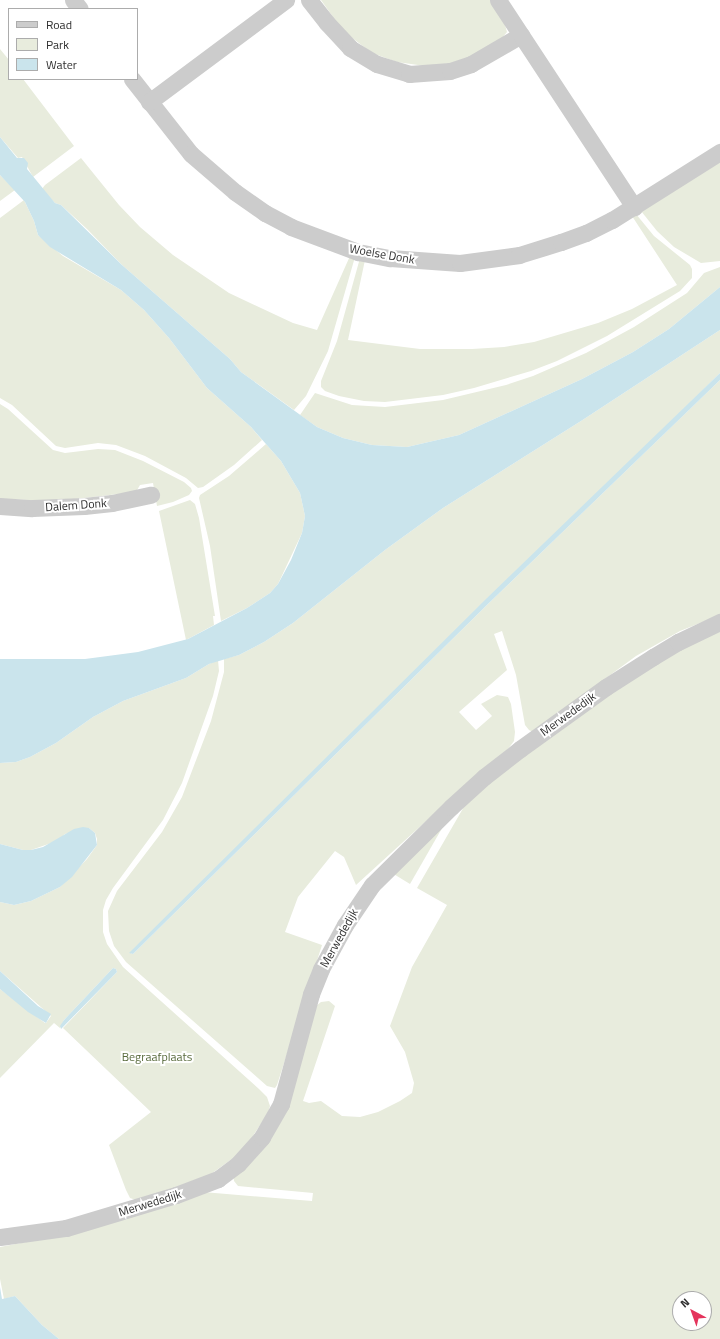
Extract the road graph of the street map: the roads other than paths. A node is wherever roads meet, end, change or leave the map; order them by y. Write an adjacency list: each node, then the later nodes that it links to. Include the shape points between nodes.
1 (73, 0): 5 (street)
2 (286, 0): 8 (street)
3 (309, 0): 6 (street, via 326,23 350,48 377,64 409,74 450,71 464,67)
4 (498, 0): 6 (street)
5 (79, 8)
6 (521, 35): 10 (street)
7 (133, 80): 8 (street, Woelse Donk)
8 (149, 102): 10 (street, Woelse Donk, via 191,154 235,192 291,227 358,252 390,258 460,262 519,255 586,233)
9 (720, 152): 10 (street, Woelse Donk)
10 (634, 207)
11 (151, 495): 12 (street, Dalem Donk, via 84,506)
12 (0, 506)
13 (720, 622): 14 (street, Merwededijk, via 653,657 606,687 520,749 451,807 372,885 345,925 321,969 311,994 281,1104 262,1137 238,1164 218,1179 176,1196 66,1228)
14 (0, 1237)

